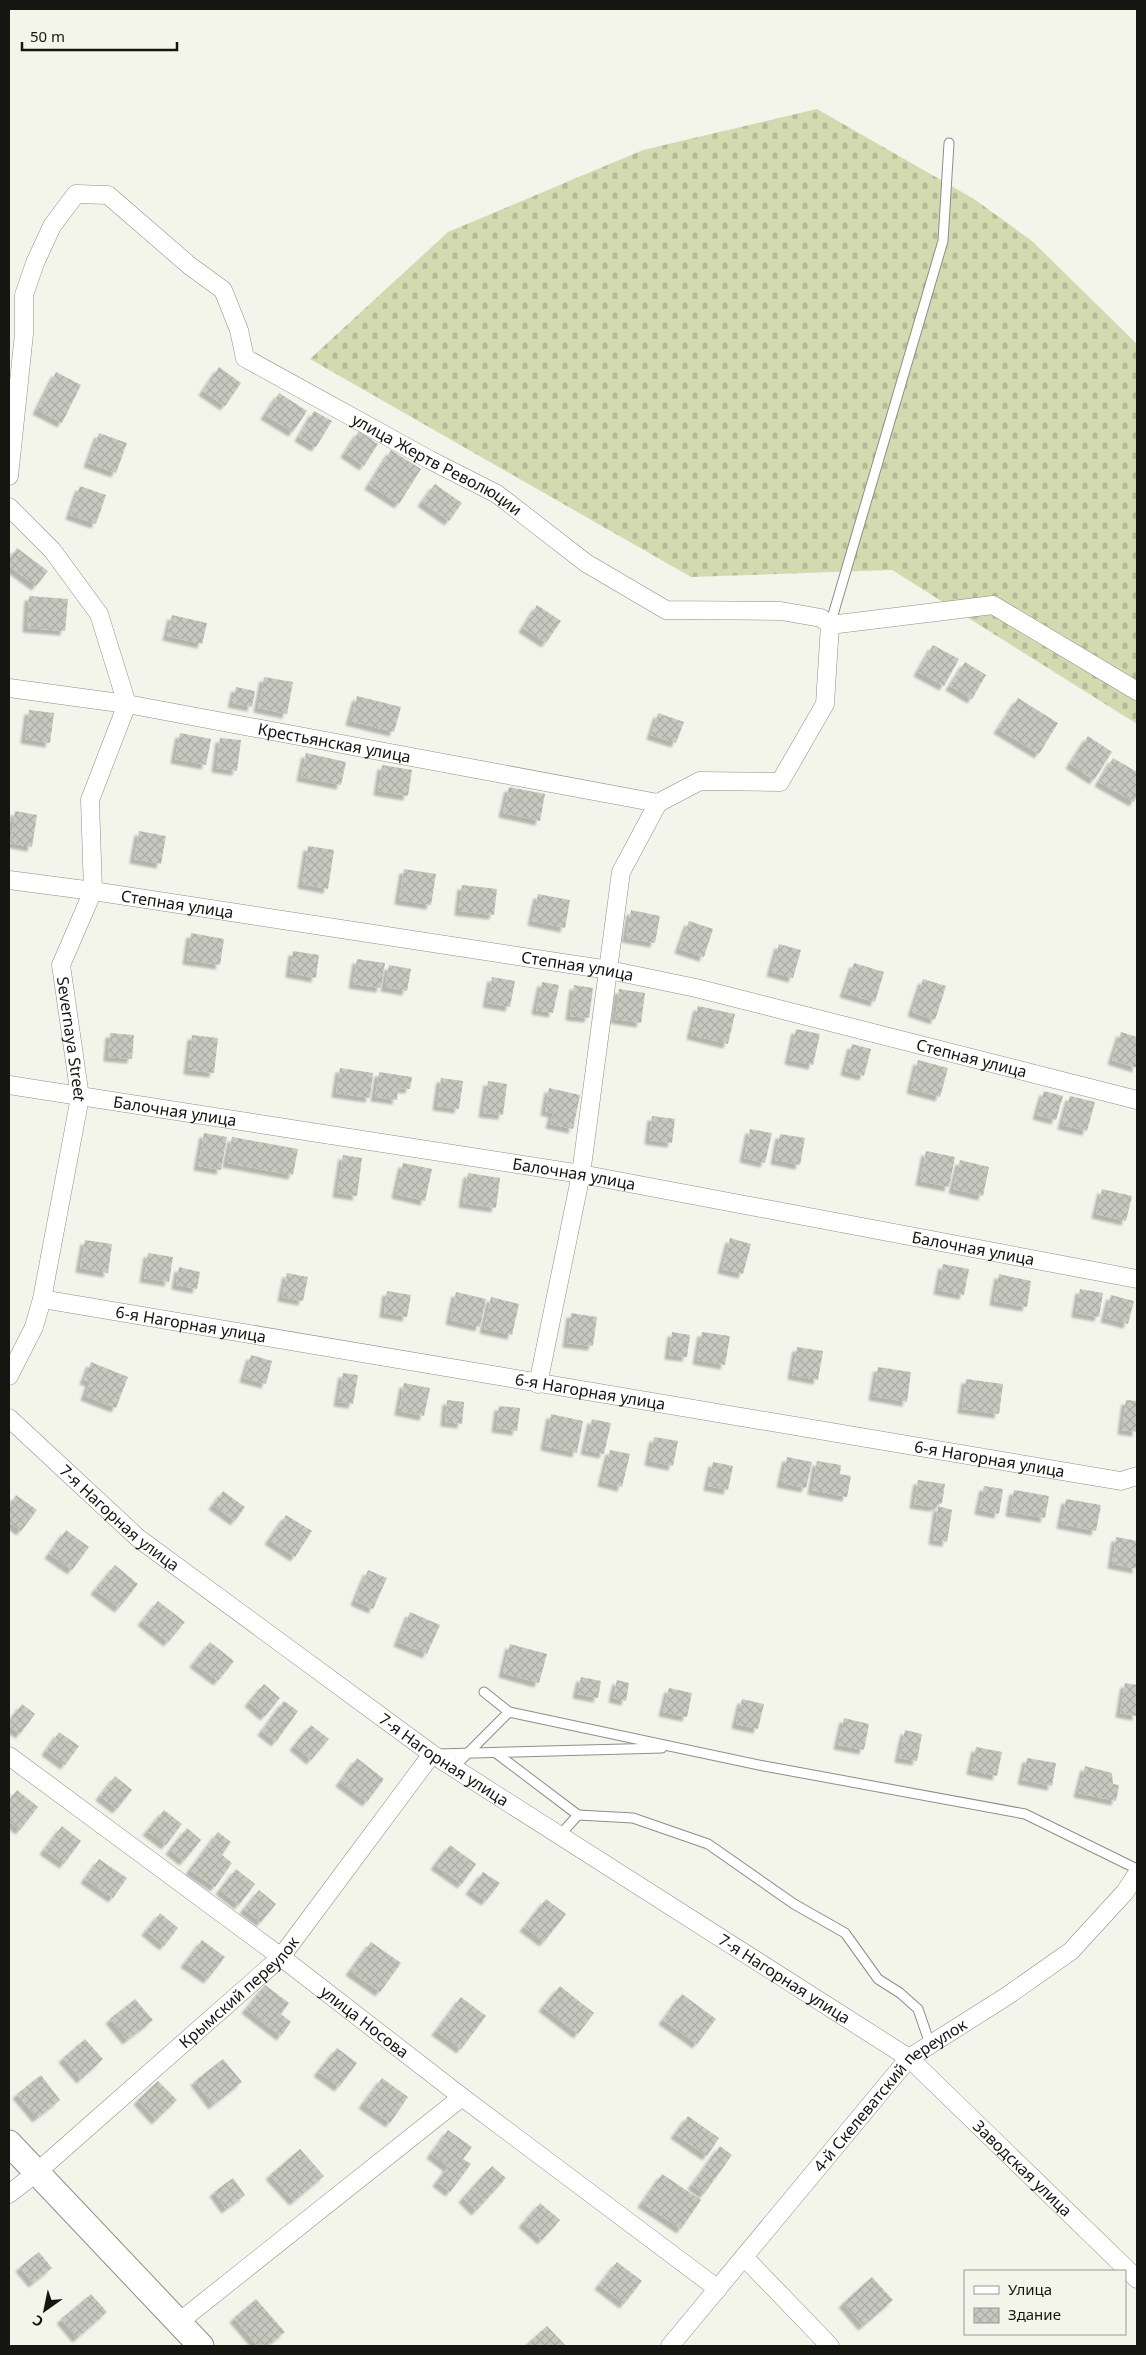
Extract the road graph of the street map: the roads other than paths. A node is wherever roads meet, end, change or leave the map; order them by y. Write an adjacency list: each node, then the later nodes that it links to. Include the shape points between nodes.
1 (949, 143): 4 (lane, via 943,241)
2 (9, 476): 4 (street, улица Жертв Революции, via 24,334 24,295 52,226 76,194 108,195 190,266 223,290 239,330 245,358 497,494 586,563 666,610 781,611 821,618)
3 (9, 507): 7 (street, via 52,550 99,614)
4 (830, 625): 6 (street, via 993,605); 8 (street, via 826,704 780,782 700,781)
5 (9, 688): 7 (street, Крестьянская улица)
6 (1137, 691)
7 (127, 704): 8 (street, Крестьянская улица); 10 (street, Severnaya Street, via 90,800)
8 (658, 803): 11 (street, via 621,872)
9 (9, 880): 10 (street, Степная улица)
10 (93, 891): 11 (street, Степная улица); 13 (street, Severnaya Street, via 60,965)
11 (609, 970): 14 (street, Степная улица, via 696,988); 15 (street)
12 (9, 1085): 13 (street, Балочная улица)
13 (80, 1097): 15 (street, Балочная улица); 17 (street, Severnaya Street)
14 (1137, 1100)
15 (581, 1174): 16 (street, Балочная улица); 19 (street)
16 (1137, 1279)
17 (42, 1299): 18 (street, Severnaya Street, via 34,1327); 19 (street, 6-я Нагорная улица)
18 (9, 1376)
19 (538, 1384): 21 (street, 6-я Нагорная улица, via 1121,1482)
20 (9, 1418): 27 (street, 7-я Нагорная улица, via 138,1538)
21 (1137, 1476)
22 (484, 1692): 23 (lane)
23 (509, 1712): 24 (lane); 26 (lane)
24 (677, 1748): 25 (lane); 32 (lane, via 1025,1814)
25 (496, 1752): 26 (lane); 30 (lane)
26 (468, 1753): 27 (lane); 29 (lane)
27 (432, 1754): 29 (street, 7-я Нагорная улица); 34 (street, Крымский переулок)
28 (9, 1756): 34 (street, улица Носова)
29 (454, 1768): 31 (street, 7-я Нагорная улица)
30 (578, 1815): 31 (lane); 35 (lane, via 633,1818 708,1844 794,1904 845,1933 878,1979 918,2009)
31 (560, 1835): 36 (street, 7-я Нагорная улица)
32 (1137, 1869)
33 (1137, 1874): 35 (street, 4-й Скелеватский переулок, via 1071,1952)
34 (281, 1957): 37 (street, улица Носова); 39 (street, Крымский переулок)
35 (930, 2044): 36 (street, 4-й Скелеватский переулок)
36 (909, 2058): 41 (street, 4-й Скелеватский переулок); 42 (street, Заводская улица)
37 (462, 2098): 43 (street, улица Носова); 44 (street)
38 (9, 2143): 39 (main road)
39 (36, 2173): 40 (street, Крымский переулок); 44 (main road)
40 (9, 2194)
41 (744, 2257): 43 (street, 4-й Скелеватский переулок); 47 (street)
42 (1137, 2279)
43 (718, 2289): 46 (street, 4-й Скелеватский переулок)
44 (179, 2322): 45 (main road)
45 (201, 2346)
46 (670, 2346)
47 (830, 2346)

